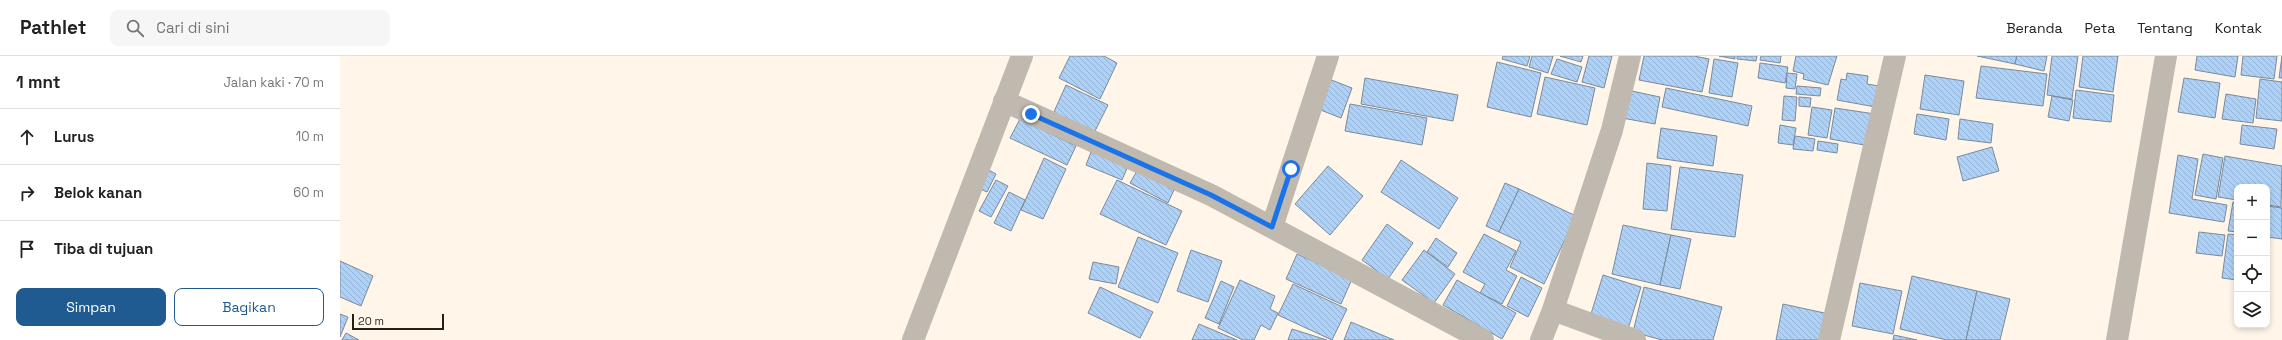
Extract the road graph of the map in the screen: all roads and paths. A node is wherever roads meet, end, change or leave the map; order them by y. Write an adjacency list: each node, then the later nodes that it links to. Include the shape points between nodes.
1 (1022, 56): 6 (street)
2 (1328, 56): 7 (street)
3 (1630, 56): 8 (street, via 1612,130)
4 (1896, 56): 13 (street)
5 (2166, 56): 14 (street)
6 (1004, 101): 7 (street, via 1211,195); 9 (street)
7 (1272, 227): 10 (street)
8 (1553, 310): 11 (street); 12 (street)
9 (913, 340)
10 (1482, 340)
11 (1541, 340)
12 (1635, 340)
13 (1829, 340)
14 (2116, 340)

